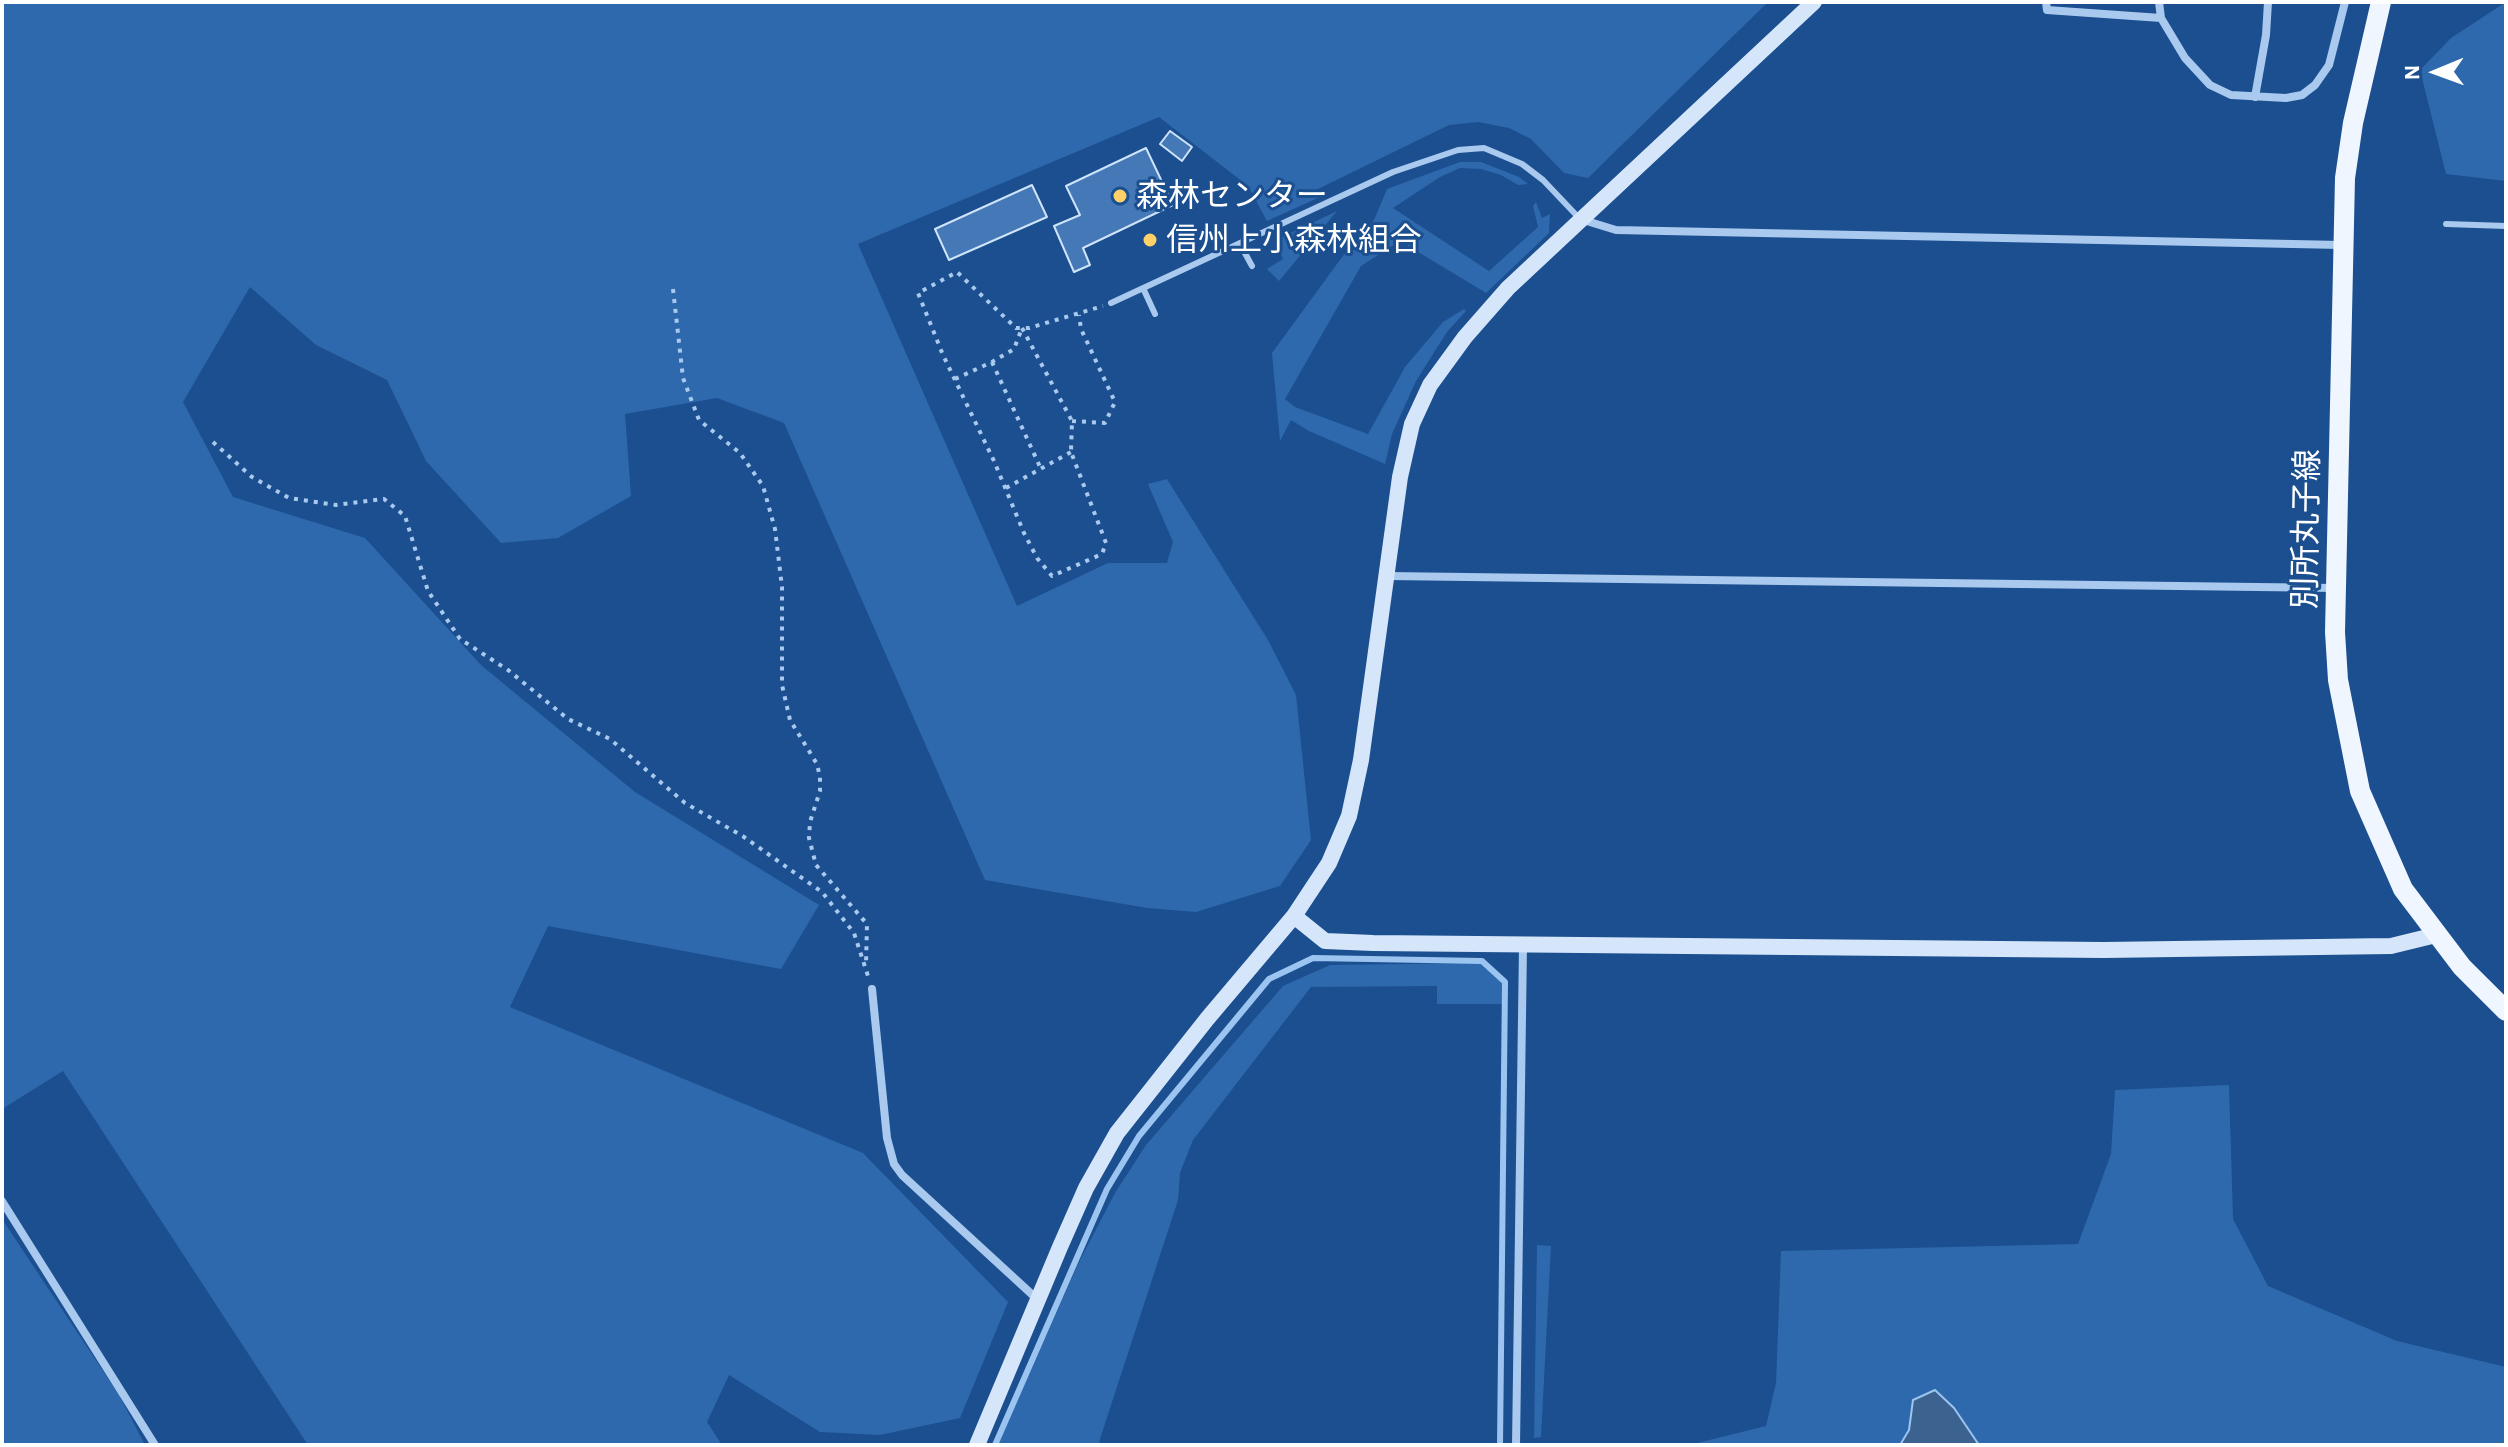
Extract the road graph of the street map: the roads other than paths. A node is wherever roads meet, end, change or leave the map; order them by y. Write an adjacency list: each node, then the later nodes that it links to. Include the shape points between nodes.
1 (1814, 2): 9 (street)
2 (2046, 2): 7 (street, via 2047,10)
3 (2159, 2): 7 (street)
4 (2268, 2): 8 (street)
5 (2345, 2): 8 (street, via 2329,65 2315,85 2302,95)
6 (2381, 2): 13 (main road, 別所丸子線, via 2353,123)
7 (2161, 18): 8 (street, via 2185,58 2210,85 2231,95)
8 (2255, 97)
9 (1580, 219): 12 (lane, via 1522,164 1484,148 1458,150 1393,172); 13 (street, via 1616,230); 18 (street, via 1508,288 1430,385 1412,424)
10 (2446, 224): 11 (lane)
11 (2506, 226)
12 (1240, 244): 14 (lane); 15 (lane)
13 (2342, 245): 19 (main road, 別所丸子線)
14 (1252, 266)
15 (1143, 288): 16 (lane); 17 (lane)
16 (1111, 303)
17 (1155, 314)
18 (1386, 576): 19 (street); 20 (street, via 1349,816 1329,863)
19 (2336, 588): 21 (main road, 別所丸子線, via 2338,680 2360,791 2403,889)
20 (1294, 916): 22 (street, via 1325,941); 26 (street, via 1117,1133 1086,1188)
21 (2436, 935): 22 (street, via 2391,946 2104,950); 24 (main road, 別所丸子線)
22 (1523, 945): 29 (street)
23 (872, 989): 26 (street, via 894,1164)
24 (2506, 1011)
25 (2, 1201): 27 (street)
26 (1037, 1300): 28 (street)
27 (155, 1445)
28 (977, 1445)
29 (1516, 1445)

